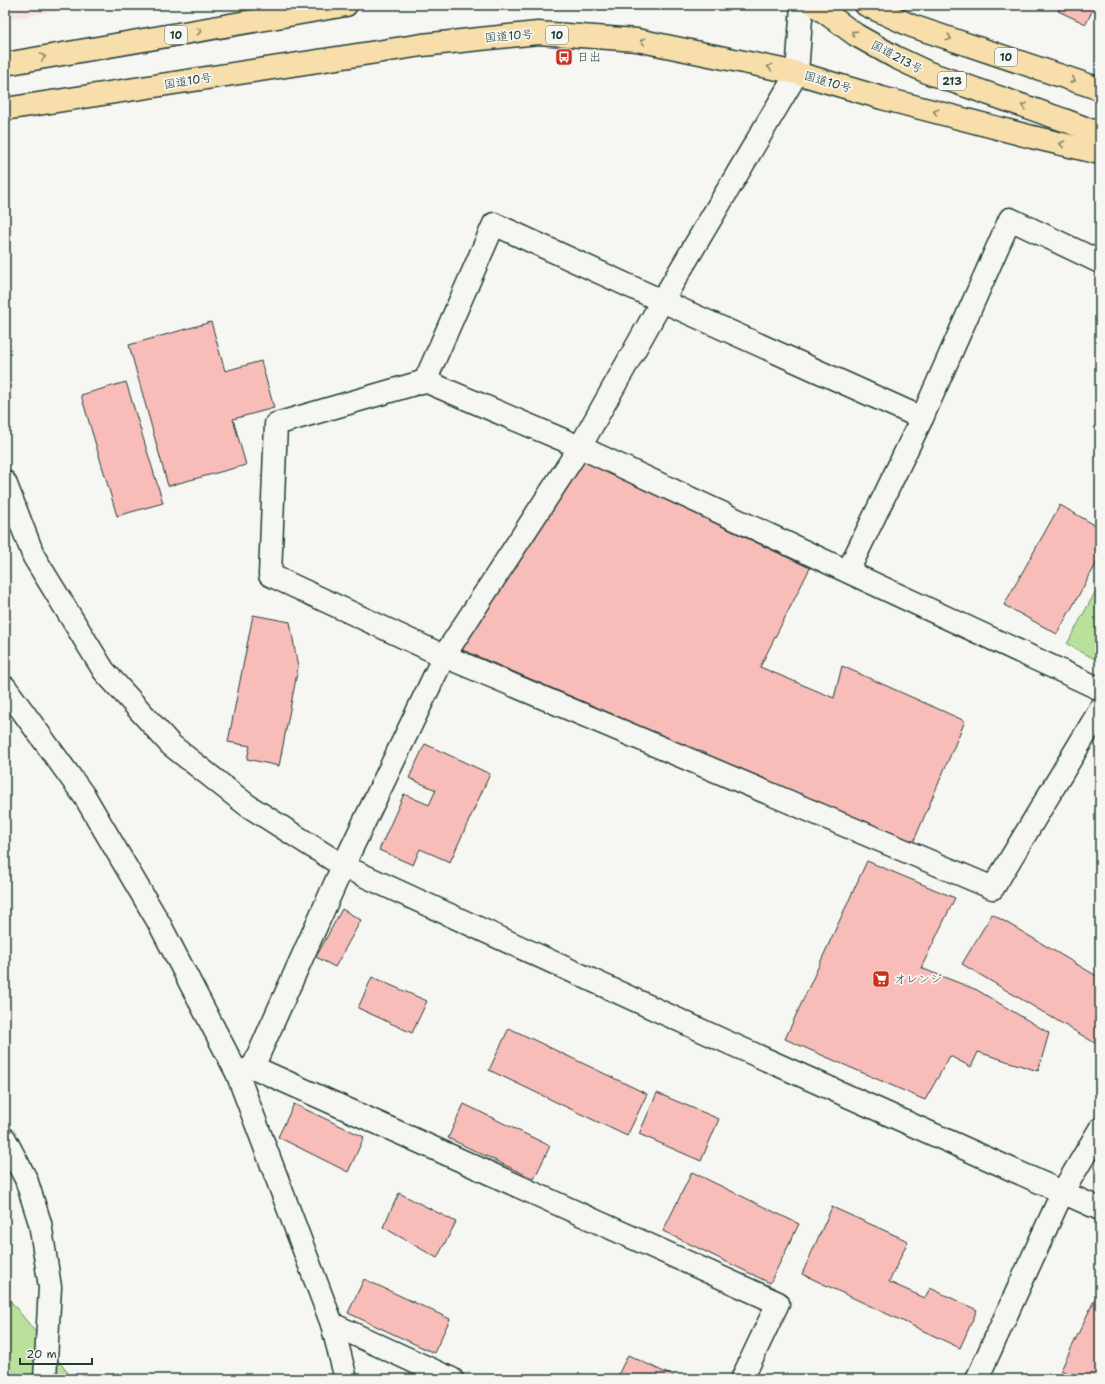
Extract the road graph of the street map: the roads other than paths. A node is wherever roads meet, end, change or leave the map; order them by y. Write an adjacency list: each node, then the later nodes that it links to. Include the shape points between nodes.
1 (346, 5): 7 (highway, 10, one-way to 1)
2 (802, 5): 8 (street)
3 (815, 5): 11 (highway, 国道213号 / 213, one-way to 3, via 929,73 856,35)
4 (866, 5): 6 (highway, 10)
5 (882, 5): 6 (highway)
6 (912, 26): 9 (highway, 10, one-way to 9)
7 (5, 64)
8 (797, 73): 10 (highway, 国道10号 / 10, one-way to 10, via 637,40 538,33 422,45); 12 (highway, 国道10号 / 10, one-way to 8, via 882,98); 14 (street)
9 (1100, 89)
10 (5, 109)
11 (1100, 134)
12 (1100, 153)
13 (1100, 262): 16 (street, via 1010,219)
14 (662, 301): 15 (street, via 494,224); 16 (street); 17 (street)
15 (425, 381): 17 (street); 20 (street, via 276,424 270,575)
16 (922, 418): 19 (street)
17 (580, 447): 19 (street); 20 (street)
18 (5, 482): 24 (street, via 34,557 104,671 171,745 247,804)
19 (848, 572): 22 (street)
20 (444, 656): 23 (street, via 993,888); 24 (street)
21 (5, 687): 25 (street, via 85,797)
22 (1100, 689)
23 (1100, 710)
24 (343, 866): 25 (street); 28 (street, via 718,1038)
25 (245, 1070): 30 (street); 34 (street, via 778,1303)
26 (1100, 1129): 28 (street)
27 (5, 1139): 31 (street, via 26,1179 41,1230 50,1288)
28 (1063, 1191): 29 (street); 35 (street)
29 (1100, 1209)
30 (332, 1324): 32 (street); 33 (street)
31 (45, 1379)
32 (346, 1379)
33 (452, 1379)
34 (742, 1379)
35 (977, 1379)

